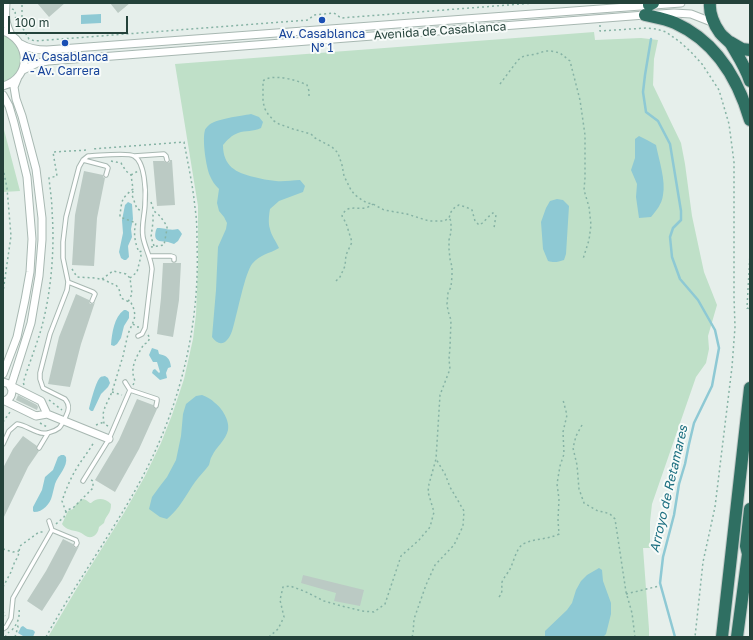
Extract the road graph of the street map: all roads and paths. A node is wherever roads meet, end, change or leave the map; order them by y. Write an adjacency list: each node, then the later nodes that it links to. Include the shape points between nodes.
1 (22, 3): 10 (path)
2 (534, 3): 10 (path, via 341,18 334,13 314,15 308,20 35,41 29,39)
3 (681, 3): 7 (street, Avenida de Casablanca)
4 (710, 3): 8 (highway)
5 (622, 5): 7 (street, Avenida de Casablanca); 14 (street, Avenida de Casablanca, via 47,50 27,48)
6 (6, 6): 10 (path, via 15,10 16,22); 12 (street, via 6,22)
7 (649, 8): 8 (street, Avenida de Casablanca, via 691,14); 16 (street, Avenida de Casablanca, via 48,61); 23 (highway, via 695,34 713,50 736,83)
8 (714, 23): 13 (highway)
9 (600, 26): 100 (path, via 600,31 656,29 666,32 680,42 702,64 719,90 729,124 734,162 735,327 715,507 703,562)
10 (22, 27)
11 (3, 31): 12 (street)
12 (11, 35): 14 (street)
13 (730, 42): 15 (highway, via 742,49); 18 (highway)
14 (21, 44): 16 (street, via 25,61)
15 (750, 50)
16 (23, 70): 17 (street)
17 (18, 77): 20 (street, via 12,83); 57 (street, via 14,87 36,169 42,225 39,276 31,323)
18 (750, 81)
19 (500, 84): 41 (path, via 524,56 544,51 560,53 570,61 580,100 585,135 584,190 591,224)
20 (3, 86)
21 (3, 95): 54 (street, via 14,122 27,177 32,234 26,300 17,337)
22 (309, 96): 31 (path, via 307,85 295,80 265,78 262,81 263,102 268,114 286,127 311,134 332,147 338,153 344,176 355,196 366,203)
23 (750, 120)
24 (102, 156): 25 (lane); 26 (lane, via 88,156); 34 (path, via 121,163 131,175 133,190 123,200 120,217)
25 (134, 156): 27 (lane, via 164,154); 30 (lane, via 142,165)
26 (82, 160): 29 (lane, via 107,167); 47 (lane, via 66,217 63,242)
27 (167, 160)
28 (3, 169): 48 (path, via 10,236)
29 (106, 175)
30 (146, 202): 32 (path, via 151,202); 37 (lane, via 142,228)
31 (374, 204): 33 (path, via 384,210 429,221 444,221); 46 (path, via 344,211 342,216 352,242 345,266)
32 (154, 211): 36 (path, via 151,237); 36 (path, via 167,226 164,245)
33 (449, 218): 35 (path, via 451,212 459,205 472,210 479,225 493,213 496,215); 77 (path, via 452,232 449,240 452,276 447,304 451,320 450,369 440,395)
34 (134, 222)
35 (494, 228)
36 (154, 246): 37 (path)
37 (147, 249): 40 (lane)
38 (139, 252): 44 (path, via 141,256 137,272)
39 (750, 253): 51 (path, via 747,308)
40 (149, 256): 42 (lane, via 171,256); 52 (lane, via 152,269)
41 (583, 259)
42 (174, 260)
43 (77, 277): 45 (path)
44 (130, 278): 45 (path, via 126,274 113,271); 50 (path, via 132,294)
45 (102, 279): 50 (path, via 116,285 120,298)
46 (336, 281)
47 (68, 282): 49 (lane, via 94,292); 67 (lane, via 40,373 43,388 68,402)
48 (3, 292)
49 (92, 301)
50 (128, 302): 61 (path, via 133,306 135,315)
51 (750, 308)
52 (144, 328): 53 (lane); 60 (path, via 149,328 150,338 136,359 132,370 135,381)
53 (138, 336)
54 (3, 374)
55 (3, 382): 57 (street)
56 (126, 382): 60 (lane)
57 (11, 386): 65 (street, via 11,397); 68 (street, via 41,401)
58 (27, 388): 96 (path, via 24,382 40,332 50,283 53,240 49,178 57,176 53,152 184,142 195,208 198,260 194,315 182,380 159,443 144,474)
59 (750, 388): 101 (highway)
60 (130, 390): 62 (lane); 66 (lane, via 157,399)
61 (112, 392): 62 (path); 71 (path, via 103,414 104,424)
62 (127, 396): 71 (lane)
63 (47, 400): 67 (path)
64 (563, 400): 92 (path, via 567,415 563,432 564,454 557,484 559,534 522,545 502,582 502,592)
65 (4, 401): 68 (street, via 36,416)
66 (156, 406)
67 (67, 413): 69 (lane)
68 (47, 414): 69 (street)
69 (64, 421): 72 (lane, via 58,429); 73 (street)
70 (582, 425): 91 (path, via 573,448 579,489 584,503 610,514 614,519)
71 (113, 429): 73 (lane)
72 (48, 433): 75 (lane, via 39,433 23,424 17,424 9,431); 76 (lane)
73 (109, 439): 78 (lane)
74 (94, 442): 81 (path, via 66,488 62,501)
75 (3, 444)
76 (39, 448)
77 (436, 459): 97 (path, via 428,492 434,512 430,527 401,556 385,604 374,612 362,611 324,601 290,586 283,587 280,600 284,617 278,629); 98 (path, via 464,510 464,526 454,545 434,565 414,619)
78 (86, 476): 79 (lane); 81 (path, via 93,481 93,488)
79 (83, 481)
80 (750, 509): 88 (highway, via 746,546)
81 (66, 512): 83 (path)
82 (49, 522): 83 (lane)
83 (52, 528): 84 (lane); 85 (lane, via 76,540)
84 (50, 535): 87 (path, via 39,532 20,546); 94 (lane, via 13,598 11,618)
85 (76, 545)
86 (3, 549): 87 (path)
87 (19, 551): 90 (path)
88 (749, 552): 102 (highway)
89 (659, 586): 91 (path)
90 (3, 588)
91 (626, 594): 99 (path)
92 (499, 596)
93 (17, 624): 95 (path)
94 (3, 629)
95 (15, 637)
96 (46, 637)
97 (269, 637)
98 (412, 637)
99 (635, 637)
100 (695, 637)
101 (722, 637)
102 (737, 637)

